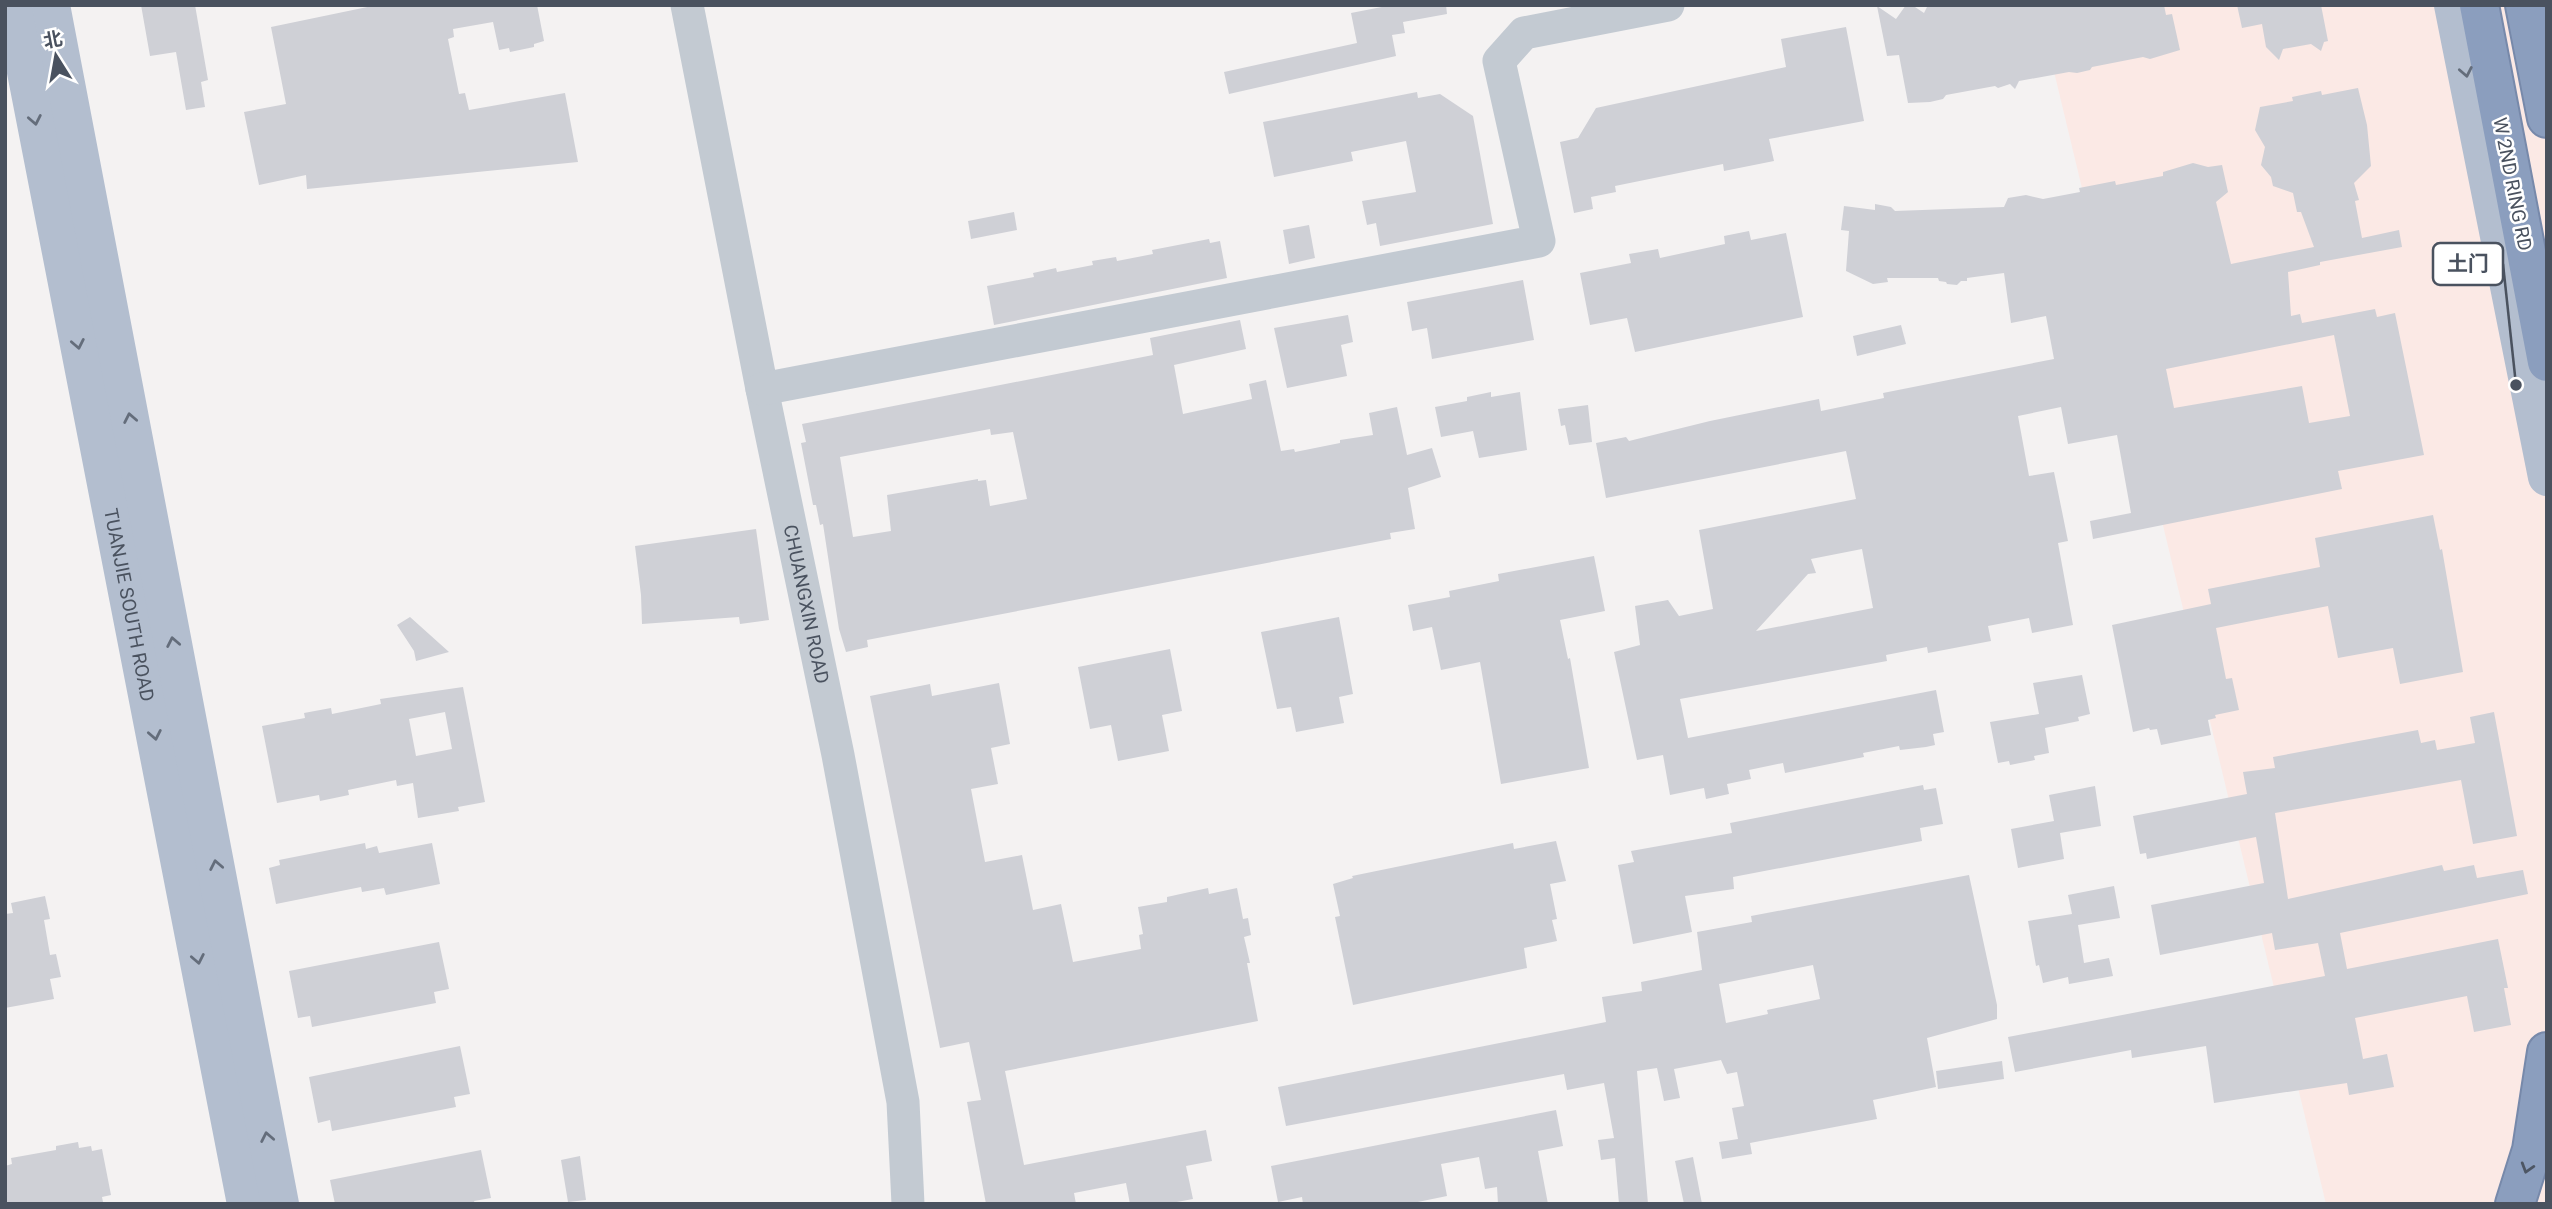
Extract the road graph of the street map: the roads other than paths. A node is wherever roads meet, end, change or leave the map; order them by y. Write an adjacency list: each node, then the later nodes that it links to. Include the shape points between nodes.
1 (13, 5): 13 (main road, TUANJIE SOUTH ROAD, one-way to 13)
2 (51, 5): 14 (main road, TUANJIE SOUTH ROAD, one-way to 2)
3 (687, 5): 10 (street, CHUANGXIN ROAD)
4 (1668, 5): 10 (street, via 1524,33 1499,61 1539,241)
5 (2453, 5): 11 (main road, one-way to 11)
6 (2479, 5): 9 (highway, W 2ND RING RD)
7 (2525, 5): 8 (highway)
8 (2547, 118)
9 (2547, 362)
10 (762, 389): 15 (street, CHUANGXIN ROAD, via 838,755 903,1102)
11 (2547, 477)
12 (2547, 1052): 16 (highway, one-way to 16, via 2532,1150)
13 (246, 1204)
14 (280, 1204)
15 (908, 1204)
16 (2515, 1204)

